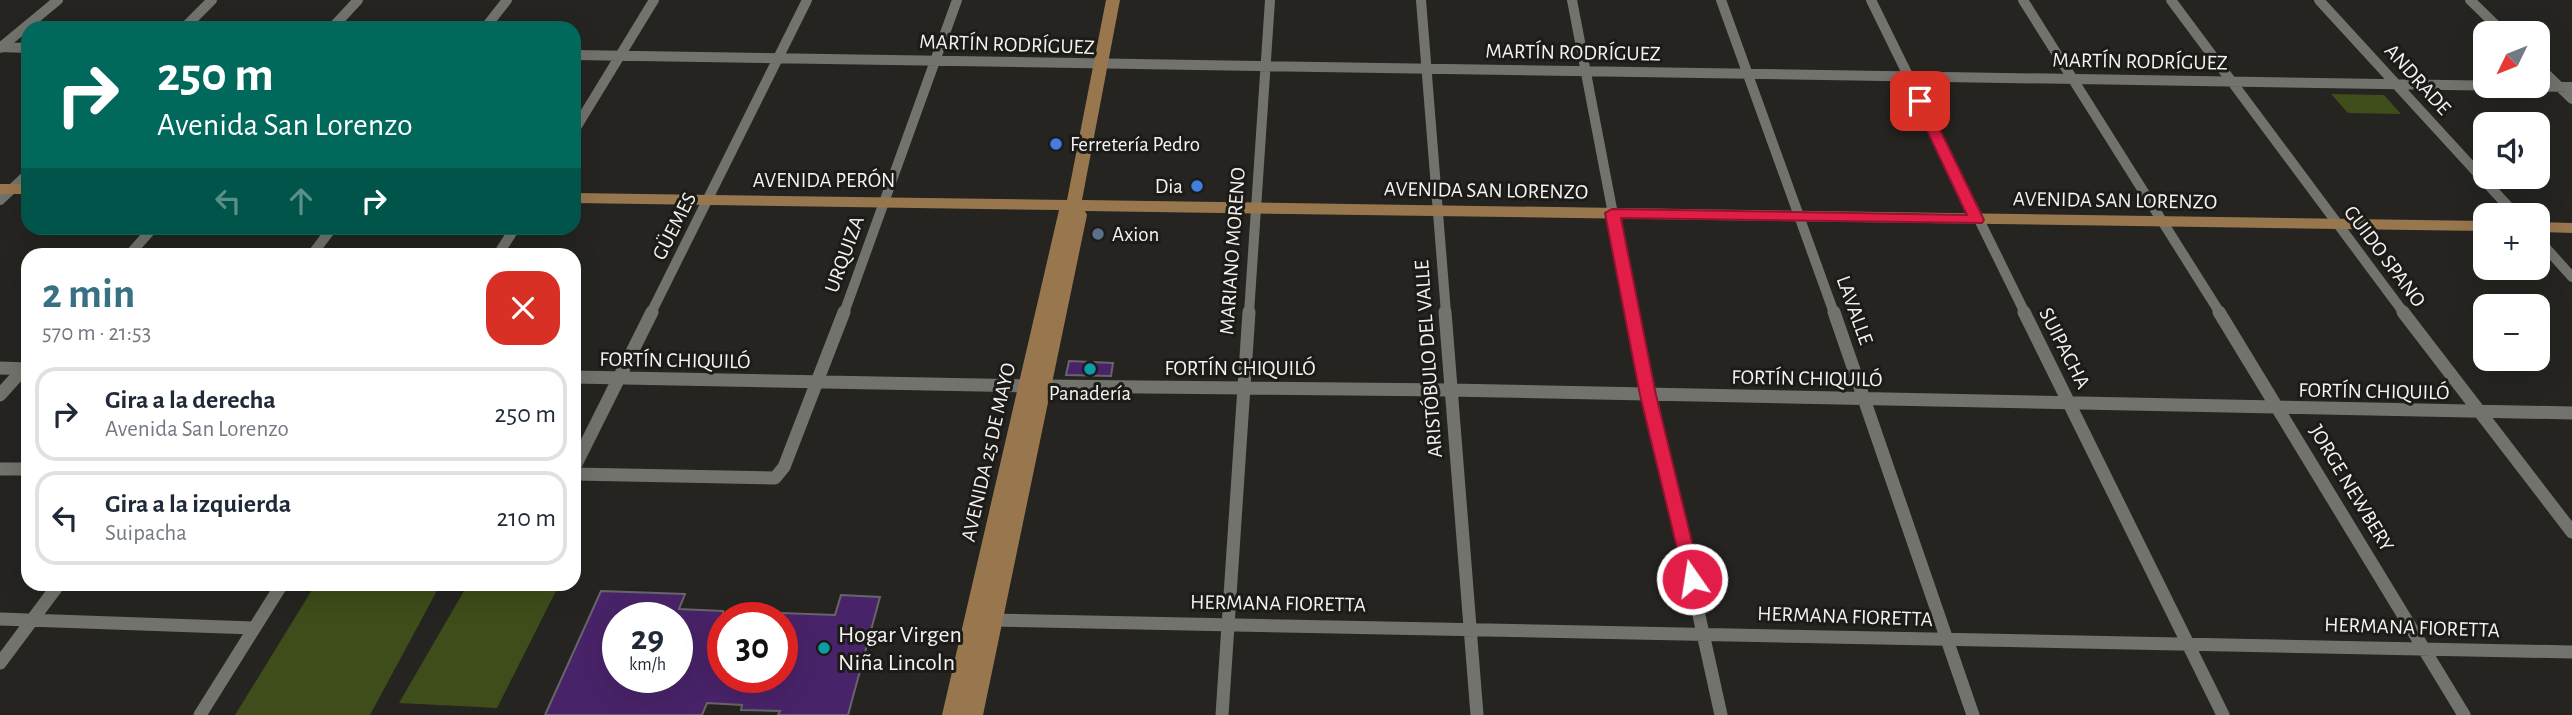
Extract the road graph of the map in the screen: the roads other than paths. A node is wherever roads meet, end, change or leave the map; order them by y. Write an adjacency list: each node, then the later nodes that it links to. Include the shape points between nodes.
1 (58, 0): 18 (street)
2 (212, 0): 19 (street)
3 (358, 0): 20 (street)
4 (507, 0): 21 (street)
5 (654, 0): 27 (street)
6 (807, 0): 28 (street, GÜEMES)
7 (957, 0): 29 (street, URQUIZA)
8 (1113, 0): 30 (main road, AVENIDA 25 DE MAYO)
9 (1269, 0): 31 (street, MARIANO MORENO)
10 (1421, 0): 32 (street, ARISTÓBULO DEL VALLE)
11 (1572, 0): 33 (street)
12 (1721, 0): 34 (street, LAVALLE)
13 (1871, 0): 35 (street, SUIPACHA)
14 (2023, 0): 37 (street, JORGE NEWBERY)
15 (2171, 0): 38 (street, GUIDO SPANO)
16 (2319, 0): 39 (street, ANDRADE)
17 (2470, 0): 22 (street)
18 (33, 21)
19 (191, 21)
20 (338, 21)
21 (490, 21)
22 (2492, 21)
23 (21, 31): 24 (street)
24 (0, 48): 25 (street)
25 (21, 48)
26 (581, 55): 27 (street, MARTÍN RODRÍGUEZ)
27 (619, 56): 28 (street, MARTÍN RODRÍGUEZ); 43 (street)
28 (778, 58): 29 (street, MARTÍN RODRÍGUEZ); 47 (street, GÜEMES)
29 (933, 61): 30 (street, MARTÍN RODRÍGUEZ); 48 (street, URQUIZA)
30 (1100, 66): 31 (street, MARTÍN RODRÍGUEZ); 49 (main road, AVENIDA 25 DE MAYO)
31 (1266, 66): 32 (street, MARTÍN RODRÍGUEZ); 51 (street, MARIANO MORENO)
32 (1426, 68): 33 (street, MARTÍN RODRÍGUEZ); 52 (street, ARISTÓBULO DEL VALLE)
33 (1585, 72): 34 (street, MARTÍN RODRÍGUEZ); 53 (street)
34 (1747, 73): 35 (street, MARTÍN RODRÍGUEZ); 54 (street, LAVALLE)
35 (1908, 77): 37 (street, MARTÍN RODRÍGUEZ); 55 (street, SUIPACHA)
36 (2550, 78): 40 (street)
37 (2074, 79): 38 (street, MARTÍN RODRÍGUEZ); 56 (street, JORGE NEWBERY)
38 (2235, 82): 39 (street, MARTÍN RODRÍGUEZ); 57 (street, GUIDO SPANO)
39 (2399, 86): 40 (street, MARTÍN RODRÍGUEZ); 50 (street, ANDRADE)
40 (2559, 87): 41 (street, MARTÍN RODRÍGUEZ); 42 (street)
41 (2572, 87)
42 (2572, 99)
43 (581, 119)
44 (21, 179): 45 (street)
45 (4, 192)
46 (581, 198): 47 (main road, AVENIDA PERÓN)
47 (708, 200): 48 (main road, AVENIDA PERÓN); 67 (street, GÜEMES)
48 (883, 201): 49 (main road, AVENIDA PERÓN); 68 (street, URQUIZA)
49 (1074, 203): 51 (main road, AVENIDA SAN LORENZO); 69 (main road, AVENIDA 25 DE MAYO, via 1079,215)
50 (2505, 203)
51 (1256, 207): 52 (main road, AVENIDA SAN LORENZO); 70 (street, MARIANO MORENO)
52 (1437, 209): 53 (main road, AVENIDA SAN LORENZO); 71 (street, ARISTÓBULO DEL VALLE)
53 (1612, 213): 54 (main road, AVENIDA SAN LORENZO); 73 (street)
54 (1797, 217): 55 (main road, AVENIDA SAN LORENZO); 74 (street, LAVALLE)
55 (1977, 220): 56 (main road, AVENIDA SAN LORENZO); 75 (street, SUIPACHA)
56 (2164, 222): 57 (main road, AVENIDA SAN LORENZO); 76 (street, JORGE NEWBERY)
57 (2336, 224): 58 (main road, AVENIDA SAN LORENZO); 77 (street, GUIDO SPANO)
58 (2473, 226)
59 (2550, 227): 60 (main road)
60 (2572, 228)
61 (2550, 252): 62 (street)
62 (2572, 277)
63 (21, 367): 64 (street)
64 (0, 368)
65 (21, 373): 72 (street)
66 (581, 377): 67 (street, FORTÍN CHIQUILÓ)
67 (619, 378): 68 (street, FORTÍN CHIQUILÓ); 79 (street, GÜEMES)
68 (819, 382): 69 (street, FORTÍN CHIQUILÓ); 82 (street, URQUIZA, via 784,467 775,478)
69 (1035, 386): 70 (street, FORTÍN CHIQUILÓ); 88 (main road, AVENIDA 25 DE MAYO)
70 (1244, 387): 71 (street, FORTÍN CHIQUILÓ); 89 (street, MARIANO MORENO)
71 (1450, 390): 73 (street, FORTÍN CHIQUILÓ); 91 (street, ARISTÓBULO DEL VALLE)
72 (0, 395)
73 (1648, 395): 74 (street, FORTÍN CHIQUILÓ); 92 (street)
74 (1865, 398): 75 (street, FORTÍN CHIQUILÓ); 93 (street, LAVALLE)
75 (2070, 404): 76 (street, FORTÍN CHIQUILÓ); 94 (street, SUIPACHA)
76 (2280, 408): 77 (street, FORTÍN CHIQUILÓ); 95 (street, JORGE NEWBERY)
77 (2481, 412): 78 (street, FORTÍN CHIQUILÓ); 83 (street, GUIDO SPANO)
78 (2572, 414)
79 (581, 454)
80 (0, 469): 81 (street)
81 (21, 469)
82 (581, 474)
83 (2572, 532)
84 (55, 591): 87 (street)
85 (277, 591): 90 (street)
86 (0, 620): 87 (street)
87 (33, 620): 90 (street); 97 (street)
88 (982, 620): 89 (street, HERMANA FIORETTA); 99 (main road, AVENIDA 25 DE MAYO); 100 (main road, AVENIDA 25 DE MAYO)
89 (1227, 623): 91 (street, HERMANA FIORETTA); 101 (street, MARIANO MORENO)
90 (253, 628): 98 (street)
91 (1472, 629): 92 (street, HERMANA FIORETTA); 102 (street, ARISTÓBULO DEL VALLE)
92 (1705, 632): 93 (street, HERMANA FIORETTA); 103 (street)
93 (1946, 641): 94 (street, HERMANA FIORETTA); 104 (street, LAVALLE)
94 (2187, 642): 95 (street, HERMANA FIORETTA); 105 (street, SUIPACHA)
95 (2424, 649): 96 (street, HERMANA FIORETTA); 106 (street, JORGE NEWBERY)
96 (2572, 652)
97 (0, 663)
98 (200, 715)
99 (953, 715)
100 (972, 715)
101 (1222, 715)
102 (1477, 715)
103 (1721, 715)
104 (1973, 715)
105 (2223, 715)
106 (2464, 715)

